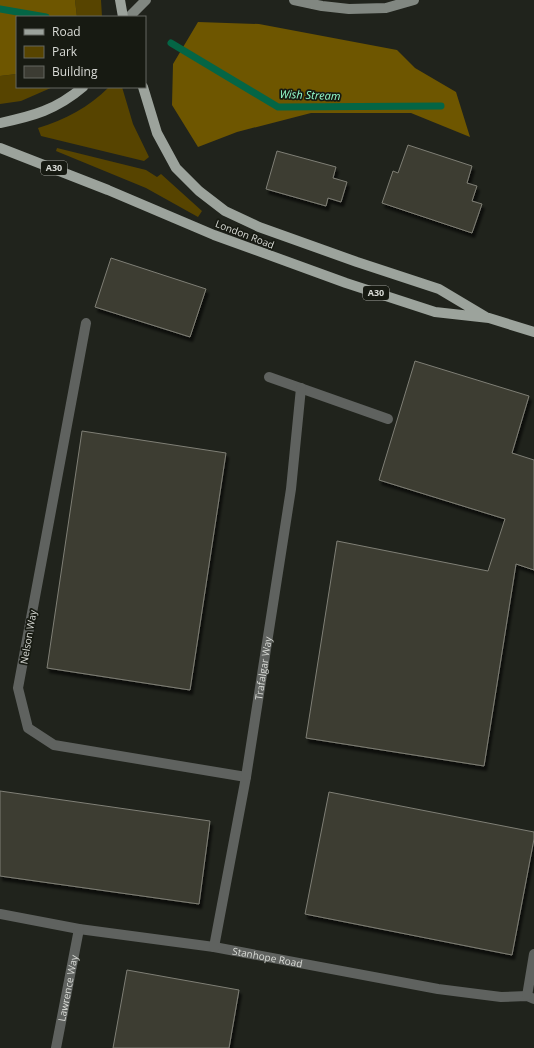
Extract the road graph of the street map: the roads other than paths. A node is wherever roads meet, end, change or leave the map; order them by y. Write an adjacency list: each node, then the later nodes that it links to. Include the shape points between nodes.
1 (120, 0): 5 (main road)
2 (146, 0): 6 (street)
3 (294, 0): 4 (street, via 349,9 386,8)
4 (414, 0)
5 (123, 16)
6 (129, 16)
7 (82, 88): 9 (main road, via 48,110)
8 (143, 88): 11 (main road, London Road / A30, via 157,132 173,163 194,187 220,208 259,227 440,289)
9 (0, 123)
10 (0, 148): 11 (main road, London Road / A30, via 229,240 339,280 435,312)
11 (489, 318): 13 (main road, London Road / A30)
12 (86, 323): 17 (street, Nelson Way, via 18,688 28,728 54,745)
13 (534, 332)
14 (269, 377): 15 (street)
15 (301, 388): 16 (street); 17 (street, Trafalgar Way, via 291,489)
16 (388, 419)
17 (246, 777): 20 (street, Trafalgar Way)
18 (0, 914): 19 (street, Stanhope Road)
19 (79, 929): 20 (street, Stanhope Road); 23 (street, Lawrence Way)
20 (214, 947): 22 (street, Stanhope Road, via 438,989 501,997)
21 (534, 954): 22 (street)
22 (531, 997)
23 (56, 1048)

